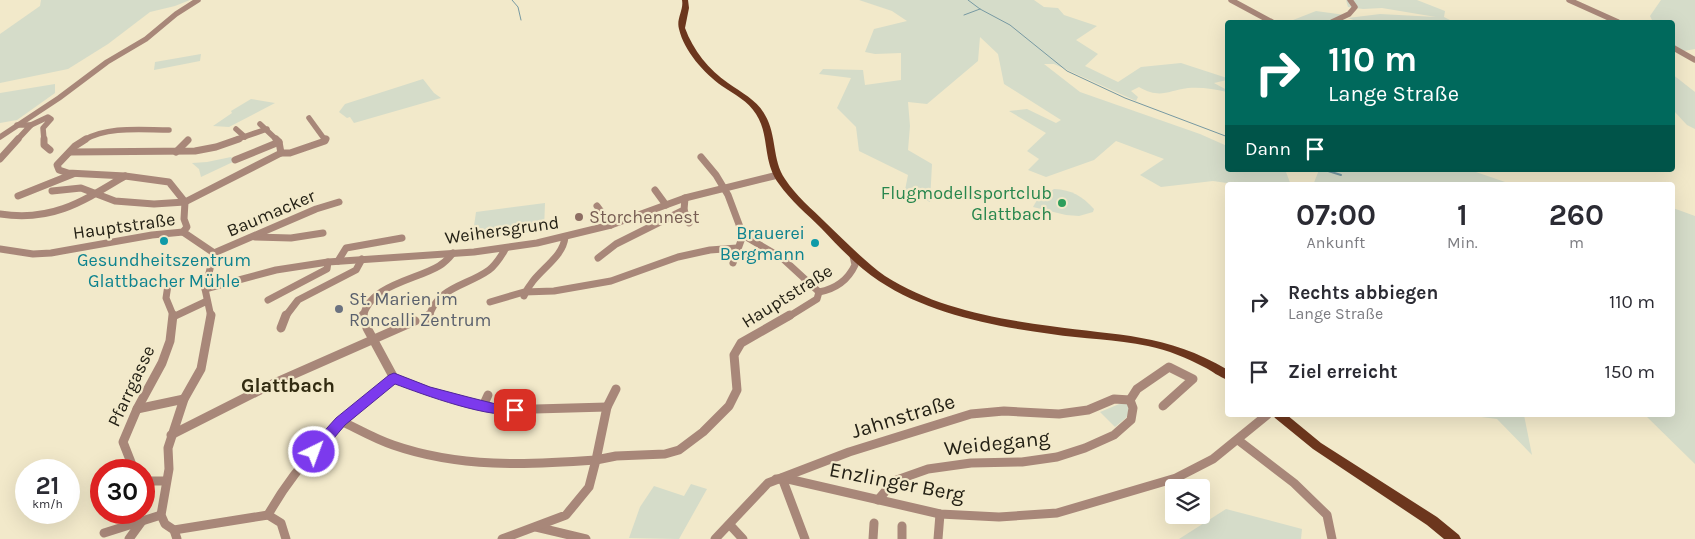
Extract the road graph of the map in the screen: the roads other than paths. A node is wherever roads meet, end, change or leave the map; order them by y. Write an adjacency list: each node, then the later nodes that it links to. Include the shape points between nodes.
1 (198, 0): 13 (street, via 146,39)
2 (685, 0): 30 (main road, via 680,22 682,32 714,76 759,111 767,127 772,163)
3 (1231, 0): 6 (street)
4 (1350, 0): 7 (street, via 1355,7)
5 (1569, 0): 8 (street)
6 (1268, 20)
7 (1336, 20)
8 (1614, 20)
9 (1675, 48): 10 (street)
10 (1695, 60)
11 (309, 118): 25 (street, via 325,141 290,153)
12 (260, 124): 16 (street)
13 (17, 125): 14 (street); 18 (street)
14 (30, 125): 22 (street, via 50,119 43,128 44,145); 27 (street)
15 (236, 129): 19 (street)
16 (267, 129): 19 (street); 21 (street)
17 (169, 130): 23 (street, via 101,132 82,141)
18 (0, 137)
19 (245, 137): 24 (street, via 195,151)
20 (188, 140): 24 (street)
21 (279, 142): 25 (street); 28 (street)
22 (50, 150)
23 (70, 152): 24 (street); 29 (street, via 57,165 59,170)
24 (176, 152)
25 (280, 153): 38 (street)
26 (701, 157): 32 (street)
27 (0, 160)
28 (235, 160)
29 (74, 174): 31 (street); 36 (street)
30 (778, 175): 32 (street, Weihersgrund); 57 (main road)
31 (125, 176): 35 (street); 38 (street, via 169,182)
32 (725, 187): 37 (street, Weihersgrund); 48 (street)
33 (655, 190): 40 (street)
34 (52, 191): 35 (street, via 81,188)
35 (97, 194): 38 (street, via 115,201); 43 (street, via 41,216 29,218)
36 (18, 196)
37 (685, 198): 40 (street, Weihersgrund); 42 (street)
38 (185, 202): 46 (street, via 187,227)
39 (339, 202): 49 (street, Baumacker)
40 (666, 205): 45 (street, Weihersgrund)
41 (597, 206): 45 (street)
42 (684, 210): 44 (street); 58 (street, via 669,221 611,247)
43 (0, 214)
44 (689, 223)
45 (611, 225): 50 (street, Weihersgrund)
46 (183, 232): 54 (street, Hauptstraße, via 51,253); 55 (street, Hauptstraße)
47 (322, 233): 49 (street, via 291,238)
48 (744, 235): 53 (street); 65 (street, via 782,258)
49 (254, 237): 55 (street, Baumacker)
50 (565, 237): 52 (street, Weihersgrund); 66 (street, via 566,244 561,252 537,272)
51 (402, 238): 60 (street, via 346,248)
52 (506, 248): 56 (street, Weihersgrund); 72 (street, via 502,258 489,271 439,296 430,306)
53 (737, 248): 62 (street); 66 (street, via 678,257 611,281)
54 (0, 249)
55 (214, 253): 64 (street)
56 (453, 253): 59 (street, Weihersgrund); 74 (street, via 439,267 384,291 368,303 363,315)
57 (853, 256): 65 (street, Hauptstraße, via 855,265 848,276 828,291); 75 (main road, via 903,290 952,310 1035,328 1148,341 1189,354)
58 (598, 258)
59 (362, 259): 60 (street, Weihersgrund); 73 (street, via 356,270 298,300 287,312)
60 (338, 261): 61 (street, Weihersgrund)
61 (328, 262): 64 (street, Weihersgrund, via 276,270); 67 (street, via 327,269)
62 (733, 263)
63 (168, 285): 70 (street, Pfarrgasse, via 166,298)
64 (205, 289): 68 (street)
65 (819, 292): 91 (street, Hauptstraße, via 817,299 742,343 734,355 736,390 729,406 703,432 679,450 665,454)
66 (524, 295): 69 (street)
67 (268, 300)
68 (207, 302): 70 (street); 79 (street, via 211,310 201,369)
69 (490, 302)
70 (173, 315): 84 (street, Pfarrgasse, via 170,341 162,363)
71 (415, 321): 74 (street)
72 (427, 322)
73 (281, 328)
74 (373, 338): 76 (street); 88 (street)
75 (1225, 374)
76 (394, 378): 81 (street); 87 (street)
77 (616, 390): 82 (street)
78 (488, 395): 81 (street)
79 (184, 399): 84 (street); 88 (street)
80 (1130, 400): 83 (street, via 1137,389 1169,367 1193,379); 92 (street, Jahnstraße, via 1114,399 1088,410 1059,414 1004,411 971,414 918,429); 95 (street, Weidegang, via 1133,408 1131,420 1114,434 1085,448 1022,462 971,463 921,471 888,485)
81 (483, 406): 82 (street, via 500,410)
82 (607, 406): 91 (street)
83 (1163, 406)
84 (137, 409): 90 (street, Pfarrgasse, via 123,442)
85 (1265, 417): 89 (street, Enzlinger Berg)
86 (1281, 417): 119 (main road, via 1317,446 1432,521)
87 (340, 421): 91 (street, Hauptstraße, via 392,445 434,457 476,463 537,464); 98 (street, via 287,482)
88 (172, 435): 93 (street)
89 (1238, 440): 97 (street, Enzlinger Berg, via 1213,459 1176,478 1057,513 999,517); 118 (street, via 1294,483 1326,514)
90 (130, 459)
91 (596, 460): 105 (street, via 589,487 566,515)
92 (779, 479): 95 (street, Enzlinger Berg); 103 (street, Jahnstraße, via 762,487); 114 (street)
93 (166, 481): 94 (street); 96 (street)
94 (155, 482)
95 (878, 500): 97 (street, Enzlinger Berg)
96 (161, 514): 99 (street); 107 (street)
97 (940, 514): 117 (street)
98 (268, 515): 107 (street); 109 (street, via 281,522)
99 (155, 516)
100 (874, 523): 115 (street)
101 (132, 524): 106 (street)
102 (140, 524): 108 (street)
103 (730, 525): 112 (street, Jahnstraße); 113 (street)
104 (902, 526): 116 (street)
105 (536, 527): 110 (street); 111 (street)
106 (104, 533)
107 (175, 534)
108 (129, 539)
109 (286, 539)
110 (502, 539)
111 (586, 539)
112 (714, 539)
113 (743, 539)
114 (805, 539)
115 (873, 539)
116 (902, 539)
117 (938, 539)
118 (1332, 539)
119 (1454, 539)

